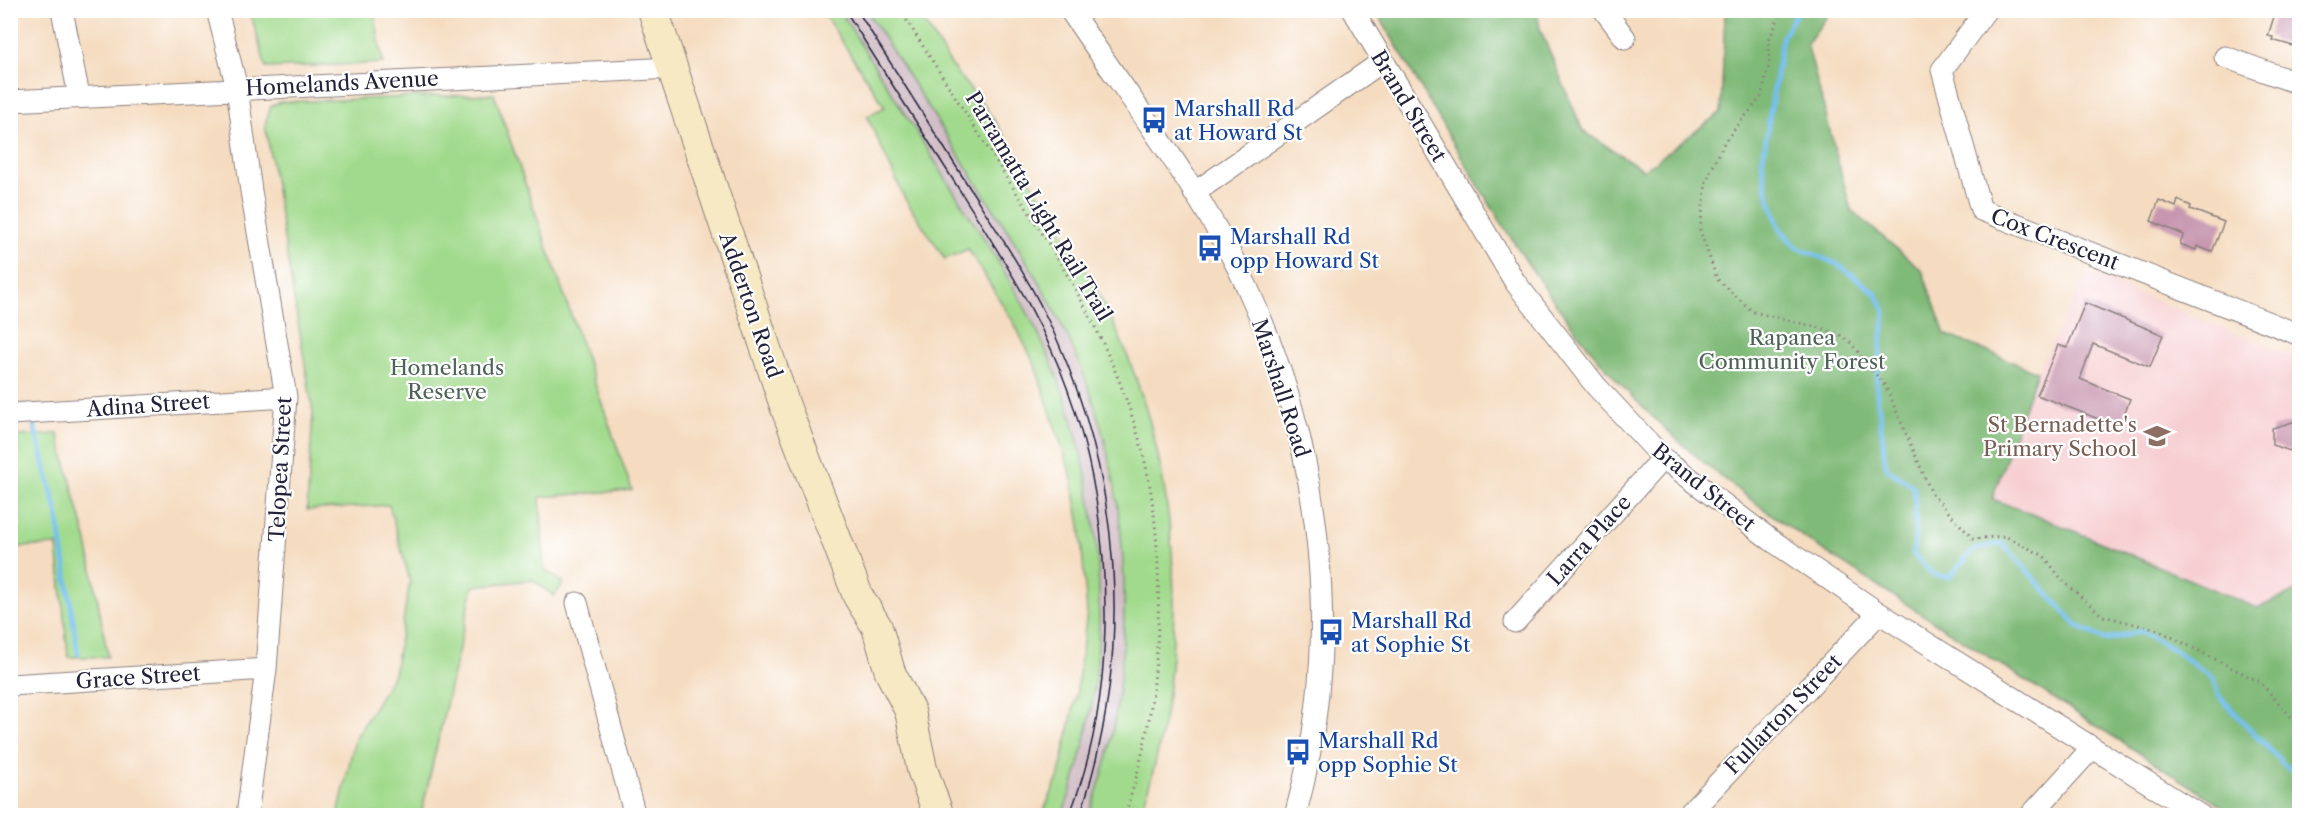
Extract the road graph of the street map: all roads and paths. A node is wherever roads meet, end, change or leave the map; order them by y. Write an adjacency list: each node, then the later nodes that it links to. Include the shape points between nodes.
1 (62, 10): 16 (street)
2 (217, 10): 15 (street, Telopea Street)
3 (653, 10): 13 (main road, Adderton Road)
4 (900, 10): 33 (path, Parramatta Light Rail Trail, via 1080,293 1112,360 1138,434 1153,506 1159,571 1158,642 1148,726)
5 (1070, 10): 18 (street, Marshall Road)
6 (1353, 10): 12 (street, Brand Street)
7 (1604, 10): 10 (street)
8 (1782, 10): 28 (path, via 1769,40 1769,65 1761,97 1725,141 1706,182 1700,230 1717,279 1753,312 1808,324 1851,343 1886,387 1932,494 1973,539 2005,536 2044,556 2062,580 2103,616 2158,630 2259,682)
9 (1986, 10): 19 (street, Cox Crescent, via 1942,69 1980,210)
10 (1624, 38)
11 (2225, 57): 14 (street)
12 (1383, 62): 18 (street); 22 (street, Brand Street, via 1515,282 1596,386)
13 (673, 68): 15 (street, Homelands Avenue); 32 (main road, Adderton Road, via 782,395 858,596 861,627 883,682 892,719 922,769)
14 (2300, 84)
15 (237, 88): 16 (street, Homelands Avenue); 20 (street, Telopea Street)
16 (79, 96): 17 (street, Homelands Avenue)
17 (10, 101)
18 (1194, 193): 34 (street, Marshall Road, via 1248,289 1266,334 1298,431 1312,496 1322,602 1321,664 1311,749)
19 (2300, 335)
20 (286, 397): 21 (street, Adina Street); 26 (street, Telopea Street)
21 (10, 414)
22 (1663, 458): 24 (street, Brand Street, via 1771,540); 25 (street, Larra Place)
23 (577, 603): 31 (street)
24 (1880, 613): 29 (street, Brand Street); 35 (street, Fullarton Street)
25 (1515, 622)
26 (266, 669): 27 (street, Grace Street); 30 (street, Telopea Street)
27 (10, 685)
28 (2300, 727)
29 (2092, 748): 36 (street); 37 (street, Brand Street)
30 (247, 816)
31 (635, 816)
32 (939, 816)
33 (1124, 816)
34 (1295, 816)
35 (1687, 816)
36 (2030, 816)
37 (2201, 816)

